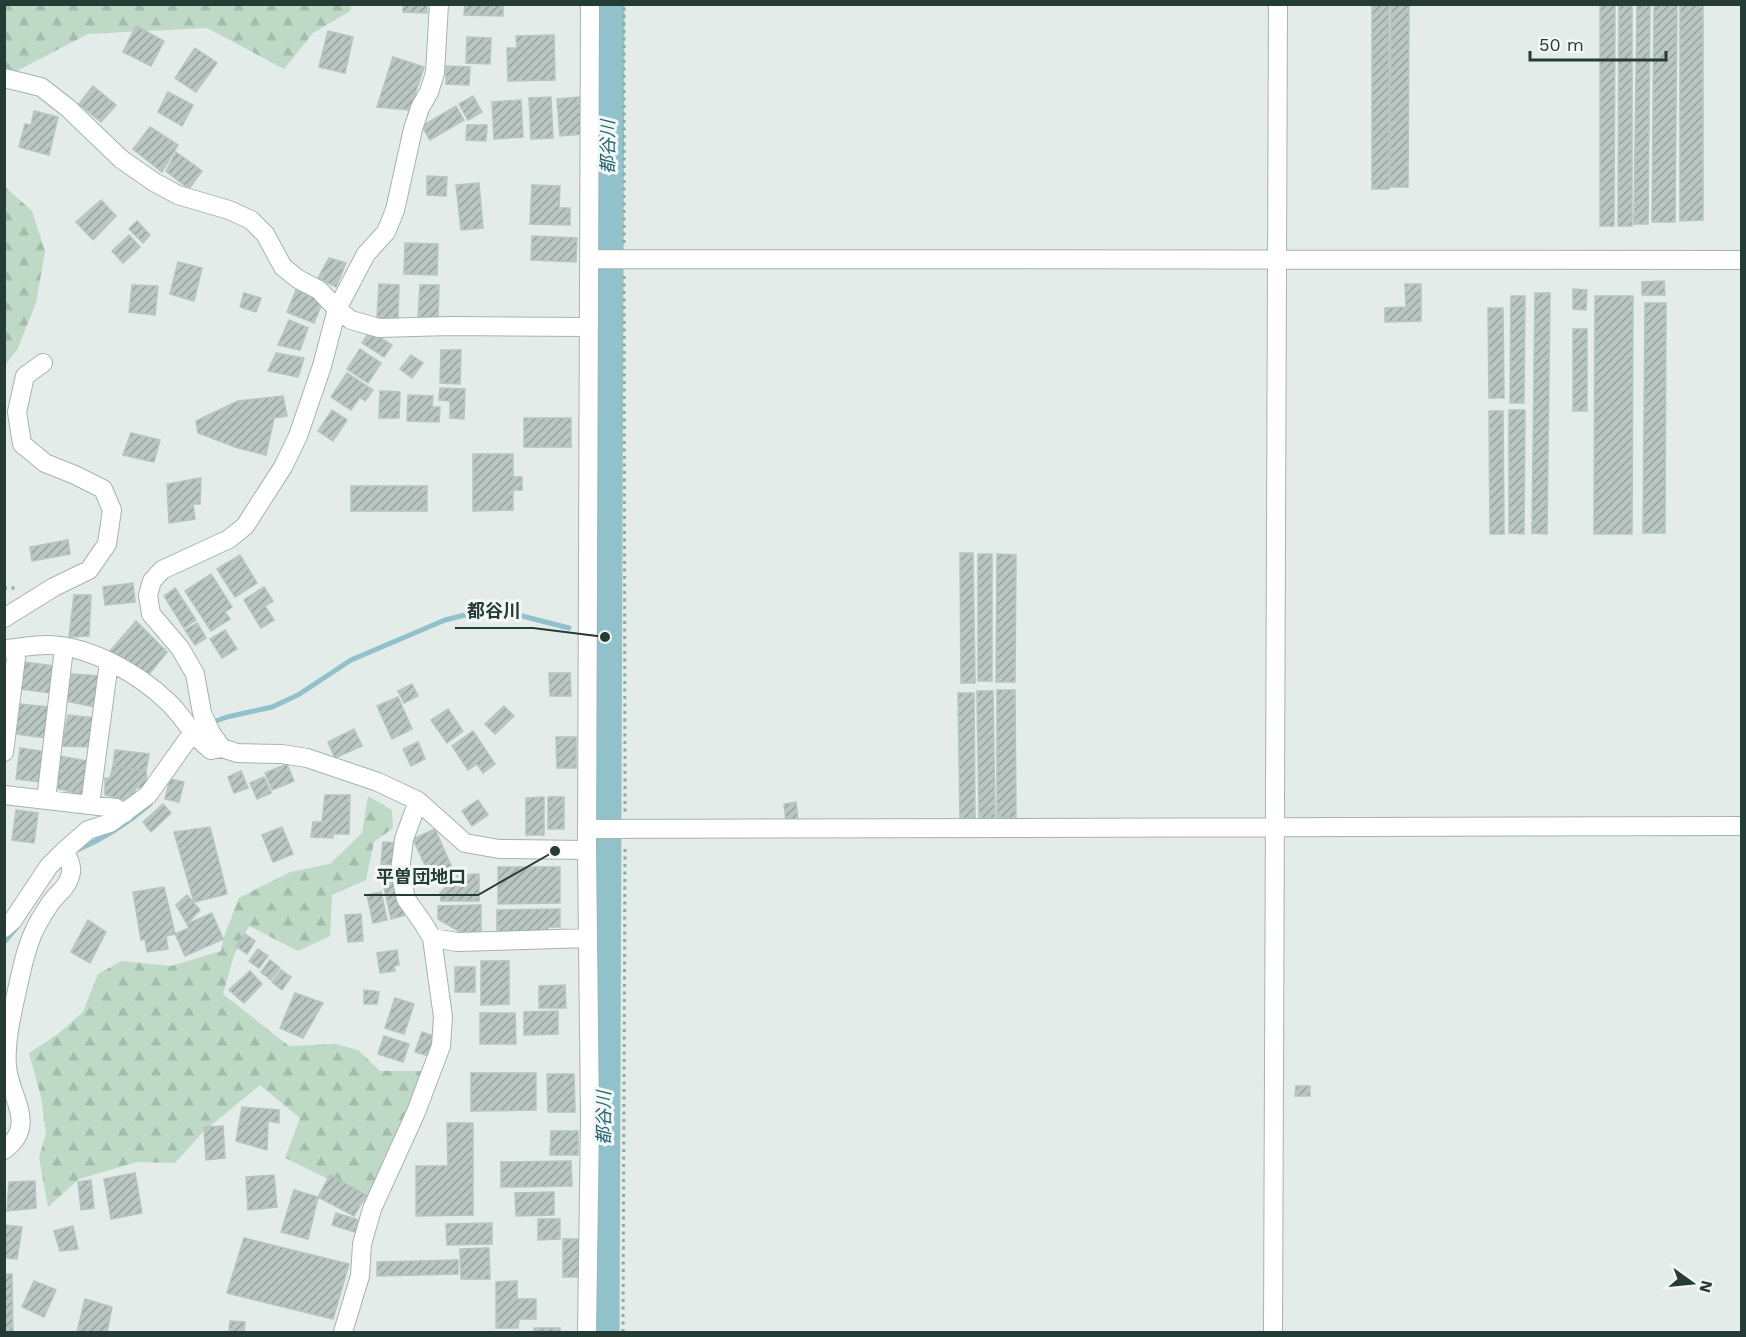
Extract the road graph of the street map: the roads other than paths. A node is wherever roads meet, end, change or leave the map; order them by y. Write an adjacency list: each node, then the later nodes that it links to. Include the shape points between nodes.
1 (439, 4): 8 (street, via 435,73 413,129 395,210 386,232 366,254)
2 (590, 4): 5 (street)
3 (1278, 4): 6 (street)
4 (4, 78): 8 (street, via 41,87 121,159 154,182 178,195 251,220 265,234 284,267 319,290)
5 (600, 259): 6 (street); 9 (street)
6 (1278, 260): 7 (street); 25 (street)
7 (1742, 260)
8 (337, 309): 9 (street, via 351,320 379,328); 16 (street, via 298,436 256,511 228,539 162,570 152,581 148,596 151,614 180,648 195,674 202,713)
9 (589, 327): 24 (street)
10 (43, 363): 11 (street, via 25,376 17,412 22,444 45,463 102,489 112,510 107,544 89,570)
11 (4, 618)
12 (64, 648): 13 (street, via 50,645); 14 (street, via 91,653); 19 (street)
13 (10, 649): 17 (street, via 15,658)
14 (109, 662): 15 (street, via 168,702); 21 (street)
15 (193, 732): 16 (street, via 211,750); 22 (street, via 148,795)
16 (222, 748): 20 (street, via 237,753 307,758 378,782)
17 (4, 752)
18 (4, 795): 19 (street)
19 (46, 800): 21 (street)
20 (418, 801): 26 (street, via 465,843 499,849); 29 (street, via 404,839 400,871 405,899)
21 (90, 805): 22 (street)
22 (125, 813): 27 (street, via 88,830)
23 (1742, 826): 25 (street)
24 (605, 828): 25 (street); 26 (street)
25 (1274, 828): 34 (street)
26 (586, 850): 30 (street)
27 (67, 857): 28 (street, via 49,866); 31 (street, via 71,872 67,886 52,901 26,951 10,1024 7,1069 21,1113 20,1132)
28 (4, 928)
29 (432, 938): 30 (street, via 457,942); 32 (street, via 443,1017 441,1046 372,1209 362,1244 360,1276)
30 (588, 938): 33 (street)
31 (4, 1150)
32 (343, 1332)
33 (587, 1332)
34 (1273, 1332)

